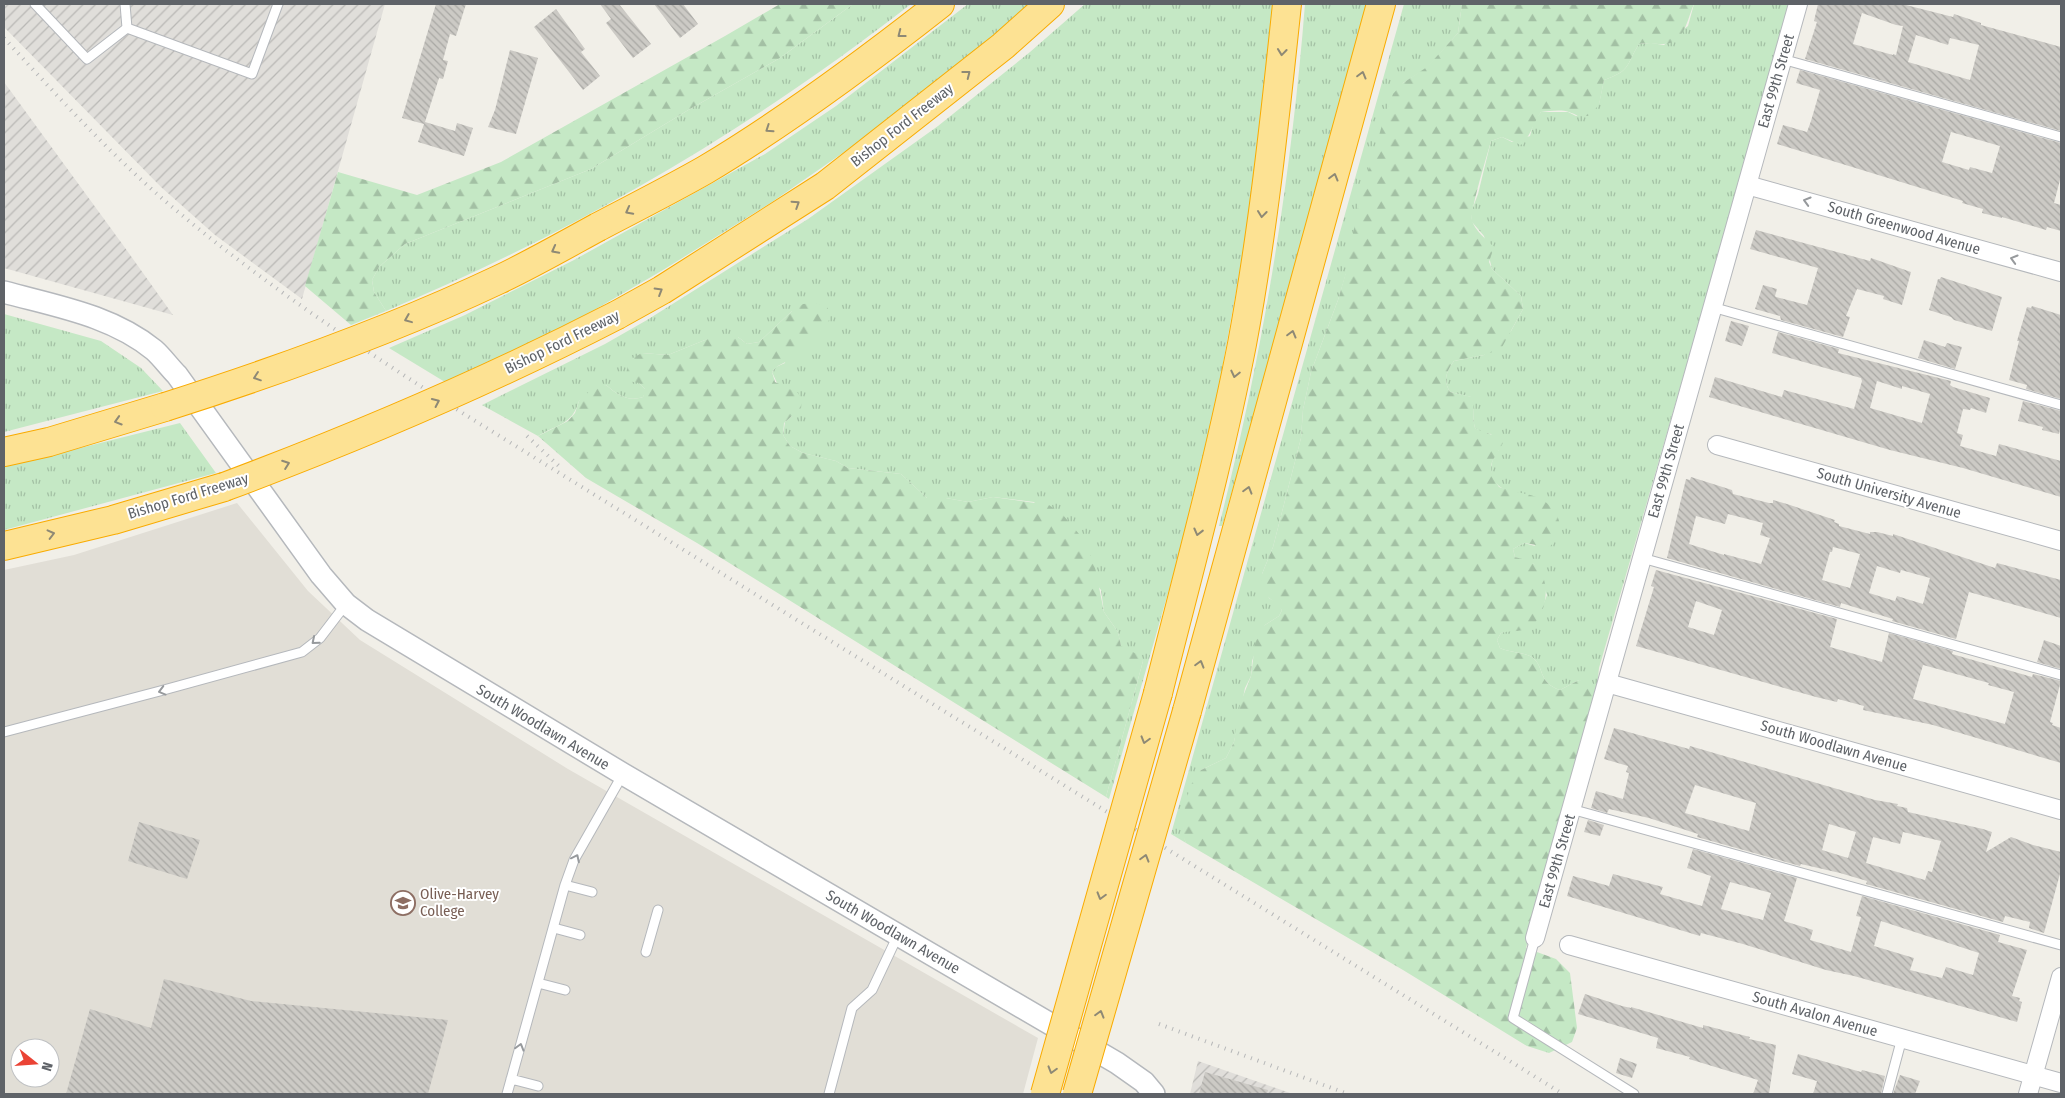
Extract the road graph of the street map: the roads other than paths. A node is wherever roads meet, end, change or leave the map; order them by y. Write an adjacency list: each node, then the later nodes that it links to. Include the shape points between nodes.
1 (35, 4): 9 (lane, via 86,59)
2 (125, 4): 9 (lane)
3 (278, 4): 9 (lane, via 252,74)
4 (940, 4): 18 (highway, one-way to 18, bridge, via 872,57 705,170 499,280 298,363 165,407)
5 (1050, 4): 20 (highway, Bishop Ford Freeway, one-way to 5, bridge, via 113,520 224,487 418,410 617,316 825,186 1003,46)
6 (1287, 4): 49 (highway, one-way to 49, bridge, via 1260,229 1242,344 1158,693)
7 (1381, 4): 50 (highway, one-way to 7, bridge, via 1187,711)
8 (1798, 4): 10 (street, East 99th Street)
9 (127, 28)
10 (1782, 59): 11 (lane); 12 (street, East 99th Street)
11 (2061, 137)
12 (1747, 185): 13 (street, South Greenwood Avenue, one-way to 12); 15 (street, East 99th Street)
13 (2061, 272)
14 (4, 292): 22 (street, South Woodlawn Avenue, via 111,323 155,350 177,375 321,575)
15 (1712, 307): 16 (lane); 21 (street, East 99th Street)
16 (2061, 405)
17 (1717, 445): 19 (street, South University Avenue)
18 (4, 452)
19 (2061, 541)
20 (4, 546)
21 (1642, 558): 23 (lane); 24 (street, East 99th Street)
22 (346, 604): 25 (lane, one-way to 25, via 320,638 302,652); 26 (street, South Woodlawn Avenue, via 392,636)
23 (2061, 675)
24 (1607, 682): 27 (street, East 99th Street); 28 (street, South Woodlawn Avenue)
25 (4, 732)
26 (623, 774): 29 (lane, one-way to 26, via 574,860); 34 (street, South Woodlawn Avenue)
27 (1571, 809): 35 (street, East 99th Street); 37 (lane)
28 (2061, 810)
29 (565, 885): 30 (lane); 32 (lane)
30 (592, 892)
31 (658, 910): 38 (lane)
32 (554, 928): 33 (lane); 40 (lane)
33 (580, 935)
34 (898, 935): 48 (lane, via 872,990 852,1008); 51 (street, South Woodlawn Avenue, via 1117,1063 1144,1082)
35 (1536, 938): 52 (lane, via 1514,1018)
36 (1569, 945): 42 (street, South Avalon Avenue)
37 (2061, 945)
38 (646, 952)
39 (2061, 978): 43 (street)
40 (538, 982): 41 (lane); 44 (lane, one-way to 40)
41 (565, 990)
42 (1902, 1038): 43 (street, South Avalon Avenue); 53 (lane)
43 (2034, 1075): 45 (street, South Avalon Avenue); 54 (street)
44 (512, 1079): 46 (lane); 47 (lane)
45 (2061, 1082)
46 (538, 1086)
47 (507, 1094)
48 (829, 1094)
49 (1044, 1094)
50 (1077, 1094)
51 (1154, 1094)
52 (1634, 1094)
53 (1886, 1094)
54 (2028, 1094)

